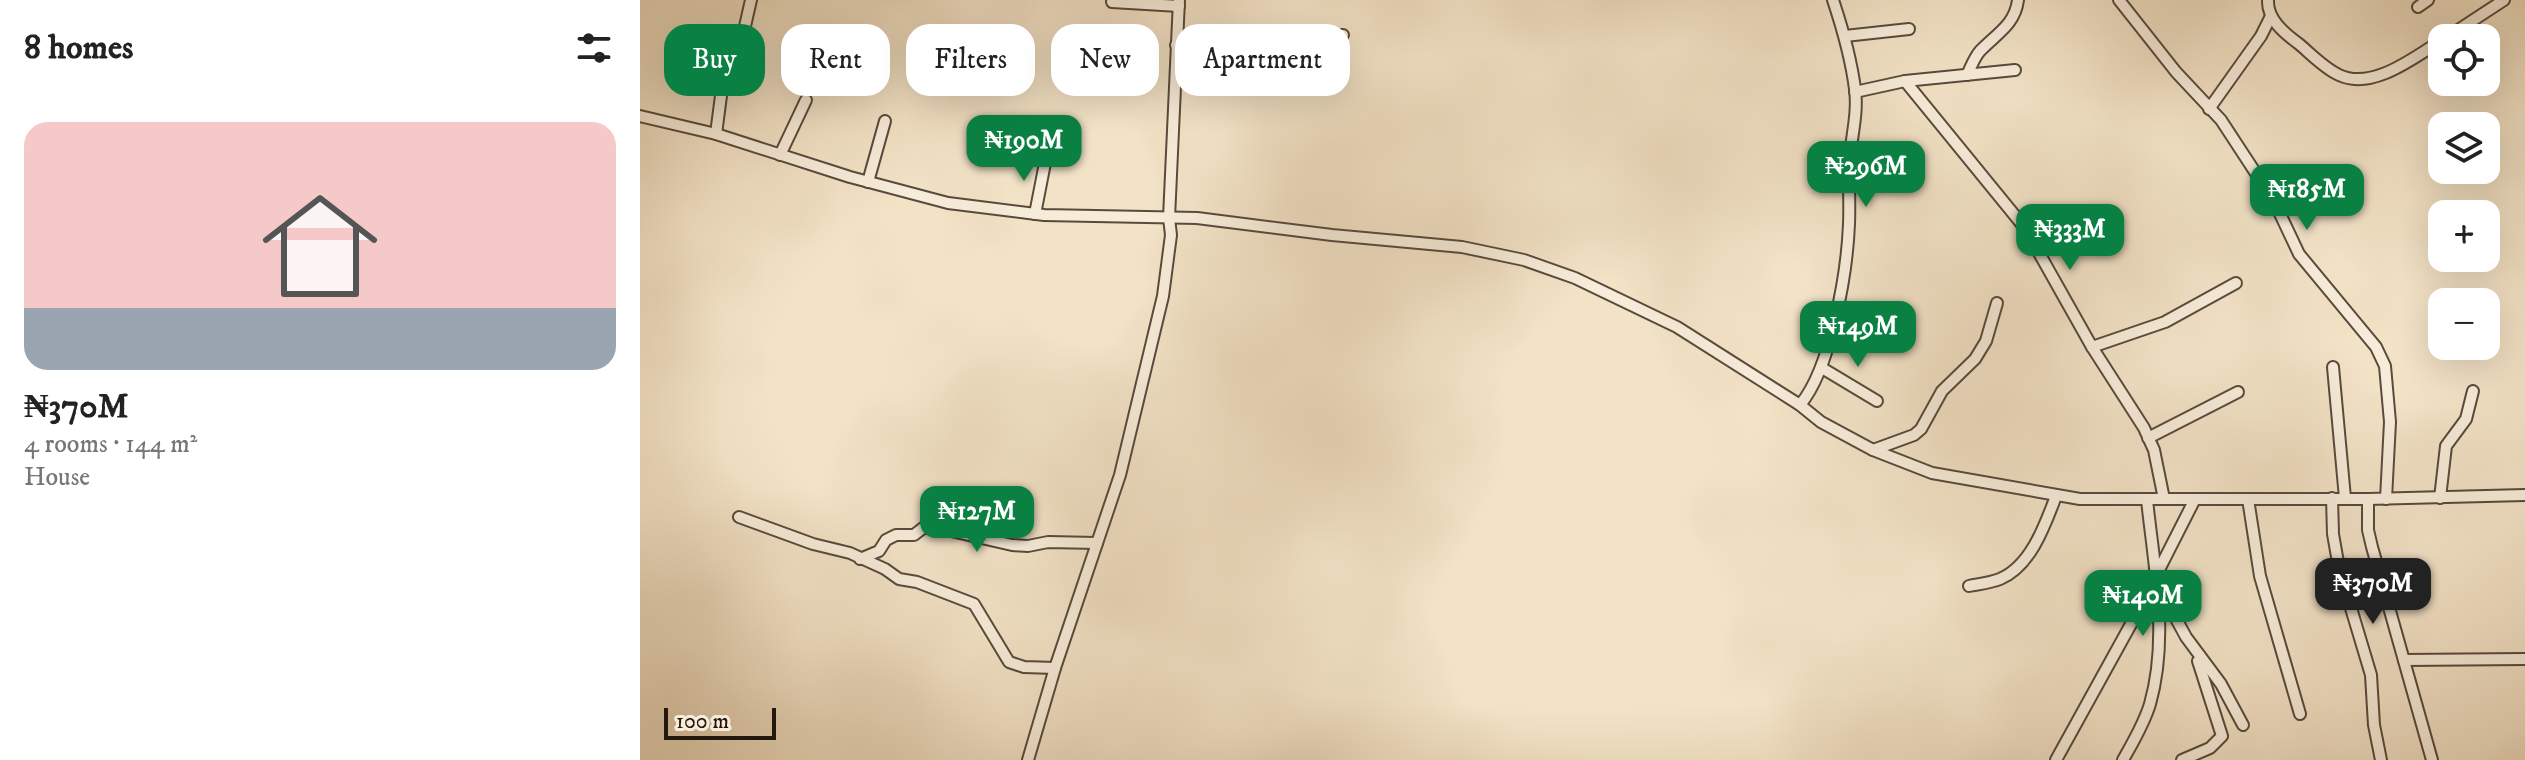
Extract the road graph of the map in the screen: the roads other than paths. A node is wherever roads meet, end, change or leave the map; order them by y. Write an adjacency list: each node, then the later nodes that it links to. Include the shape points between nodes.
1 (751, 0): 27 (street, via 722,88)
2 (1833, 0): 15 (street)
3 (2018, 0): 19 (street, via 2015,16 1976,54)
4 (2268, 0): 11 (street)
5 (2428, 0): 10 (street)
6 (2504, 0): 13 (street)
7 (2125, 1): 23 (street)
8 (1112, 2): 9 (street)
9 (1179, 3): 12 (street)
10 (2418, 7)
11 (2271, 16): 16 (street, via 2320,61 2353,79 2374,77); 23 (street)
12 (1178, 24)
13 (2467, 24)
14 (1909, 29): 15 (street)
15 (1845, 36): 21 (street)
16 (2428, 48)
17 (1175, 70): 32 (street)
18 (2015, 70): 19 (street)
19 (1967, 75): 20 (street)
20 (1905, 81): 21 (street); 35 (street, via 2025,228)
21 (1855, 92): 37 (street, via 1849,225)
22 (806, 100): 28 (street)
23 (2209, 109): 53 (street, via 2249,159 2299,254 2376,347 2385,366 2390,422)
24 (642, 117): 26 (street); 27 (street)
25 (885, 121): 30 (street)
26 (640, 131)
27 (716, 134): 28 (street)
28 (780, 155): 30 (street)
29 (1046, 158): 31 (street)
30 (868, 182): 31 (street, via 948,203)
31 (1035, 214): 32 (street)
32 (1169, 218): 41 (street, via 1462,247 1524,260 1677,327); 56 (street, via 1163,296 1120,475)
33 (2236, 283): 35 (street, via 2165,322)
34 (1997, 303): 43 (street, via 1986,341 1942,391 1921,429)
35 (2092, 347): 42 (street)
36 (2333, 367): 47 (street)
37 (1822, 368): 40 (street); 41 (street)
38 (2473, 391): 48 (street, via 2466,419 2446,446)
39 (2238, 392): 42 (street)
40 (1877, 401)
41 (1800, 405): 43 (street)
42 (2148, 438): 49 (street)
43 (1873, 450): 45 (street, via 1932,473)
44 (2525, 495): 48 (street)
45 (2056, 496): 54 (street); 59 (street, via 2030,552 2013,571)
46 (2332, 498): 47 (street); 51 (street); 70 (street, via 2339,568 2371,675)
47 (2345, 498): 52 (street)
48 (2440, 498): 53 (street)
49 (2164, 499): 50 (street); 54 (street)
50 (2195, 499): 51 (street); 58 (street)
51 (2248, 499): 64 (street, via 2260,576)
52 (2368, 499): 53 (street); 62 (street, via 2368,530)
53 (2386, 499)
54 (2147, 500): 58 (street)
55 (739, 517): 57 (street)
56 (1097, 543): 57 (street, via 1012,545 923,528 914,535 896,535); 63 (street)
57 (860, 559): 63 (street, via 899,579 974,604 1009,662)
58 (2157, 581): 60 (street); 67 (street); 68 (street, via 2160,640 2150,703)
59 (1969, 586)
60 (2186, 637): 65 (street); 69 (street, via 2203,670 2222,736 2210,748)
61 (2525, 659): 62 (street)
62 (2404, 660): 71 (street)
63 (1055, 668): 66 (street)
64 (2300, 714)
65 (2243, 725)
66 (1028, 760)
67 (2056, 760)
68 (2123, 760)
69 (2182, 760)
70 (2381, 760)
71 (2432, 760)

